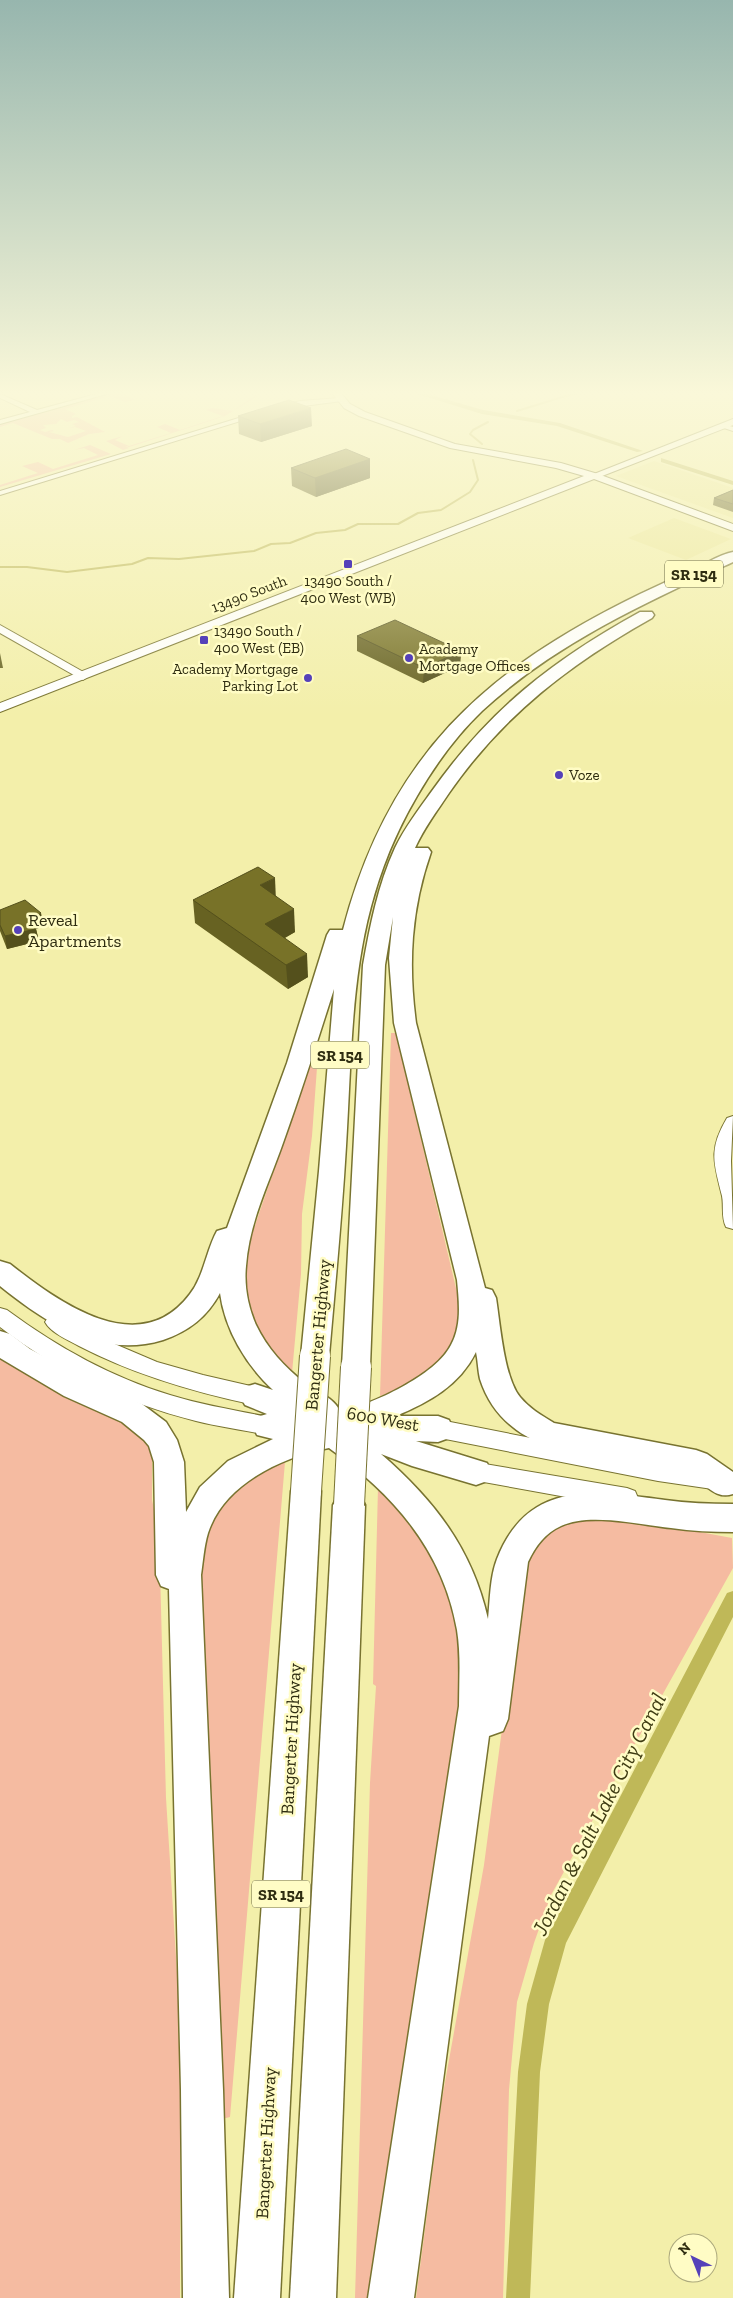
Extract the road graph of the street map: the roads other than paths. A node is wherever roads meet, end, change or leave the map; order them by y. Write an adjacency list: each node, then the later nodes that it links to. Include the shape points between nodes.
1 (532, 500): 7 (main road, 13490 South)
2 (659, 500): 3 (main road)
3 (733, 528)
4 (733, 556): 9 (highway, Bangerter Highway / SR 154, via 604,618 535,659 452,731)
5 (658, 609): 10 (highway, Bangerter Highway / SR 154, via 581,653 524,696 472,748)
6 (0, 628): 7 (street)
7 (83, 676): 8 (main road, 13490 South)
8 (0, 708)
9 (422, 769): 12 (highway, via 402,784 360,864 304,1049); 30 (highway, Bangerter Highway / SR 154, bridge, via 374,860 349,948 315,1356)
10 (428, 811): 17 (highway, via 436,819 411,879 402,925 399,963 402,1002); 31 (highway, Bangerter Highway / SR 154, bridge, via 405,847 396,870 382,915 374,965)
11 (733, 1122): 13 (street, via 722,1151 724,1175)
12 (260, 1175): 15 (highway, via 234,1218 199,1302 183,1318 160,1330 134,1336 98,1332 57,1311); 22 (highway, via 233,1258 234,1302 245,1332 264,1360 293,1391)
13 (732, 1199): 14 (street)
14 (733, 1222)
15 (0, 1271)
16 (0, 1278): 20 (main road, via 24,1300 59,1324 124,1358 212,1388)
17 (471, 1280): 22 (highway, via 472,1323 458,1359 431,1385 407,1399); 25 (highway, via 480,1292 498,1387 508,1404 525,1421 545,1433 568,1440 696,1463)
18 (0, 1316): 21 (main road, via 74,1364 140,1394 197,1412)
19 (0, 1342): 27 (highway, via 74,1387 140,1418 155,1431 166,1450 171,1566)
20 (255, 1396): 22 (highway)
21 (268, 1426): 22 (highway)
22 (337, 1428): 23 (highway); 24 (highway); 27 (highway, via 266,1454 225,1482 204,1507 188,1546 185,1575); 28 (highway, via 410,1499 439,1536 462,1583 475,1632 476,1706)
23 (438, 1429): 25 (street, 600 West)
24 (476, 1472): 26 (street)
25 (729, 1483)
26 (733, 1517): 28 (highway, via 578,1506 541,1520 523,1538 514,1555 510,1573 492,1715 465,1878)
27 (196, 1894): 29 (highway)
28 (431, 2026): 32 (highway)
29 (206, 2298)
30 (257, 2298)
31 (313, 2298)
32 (391, 2298)

